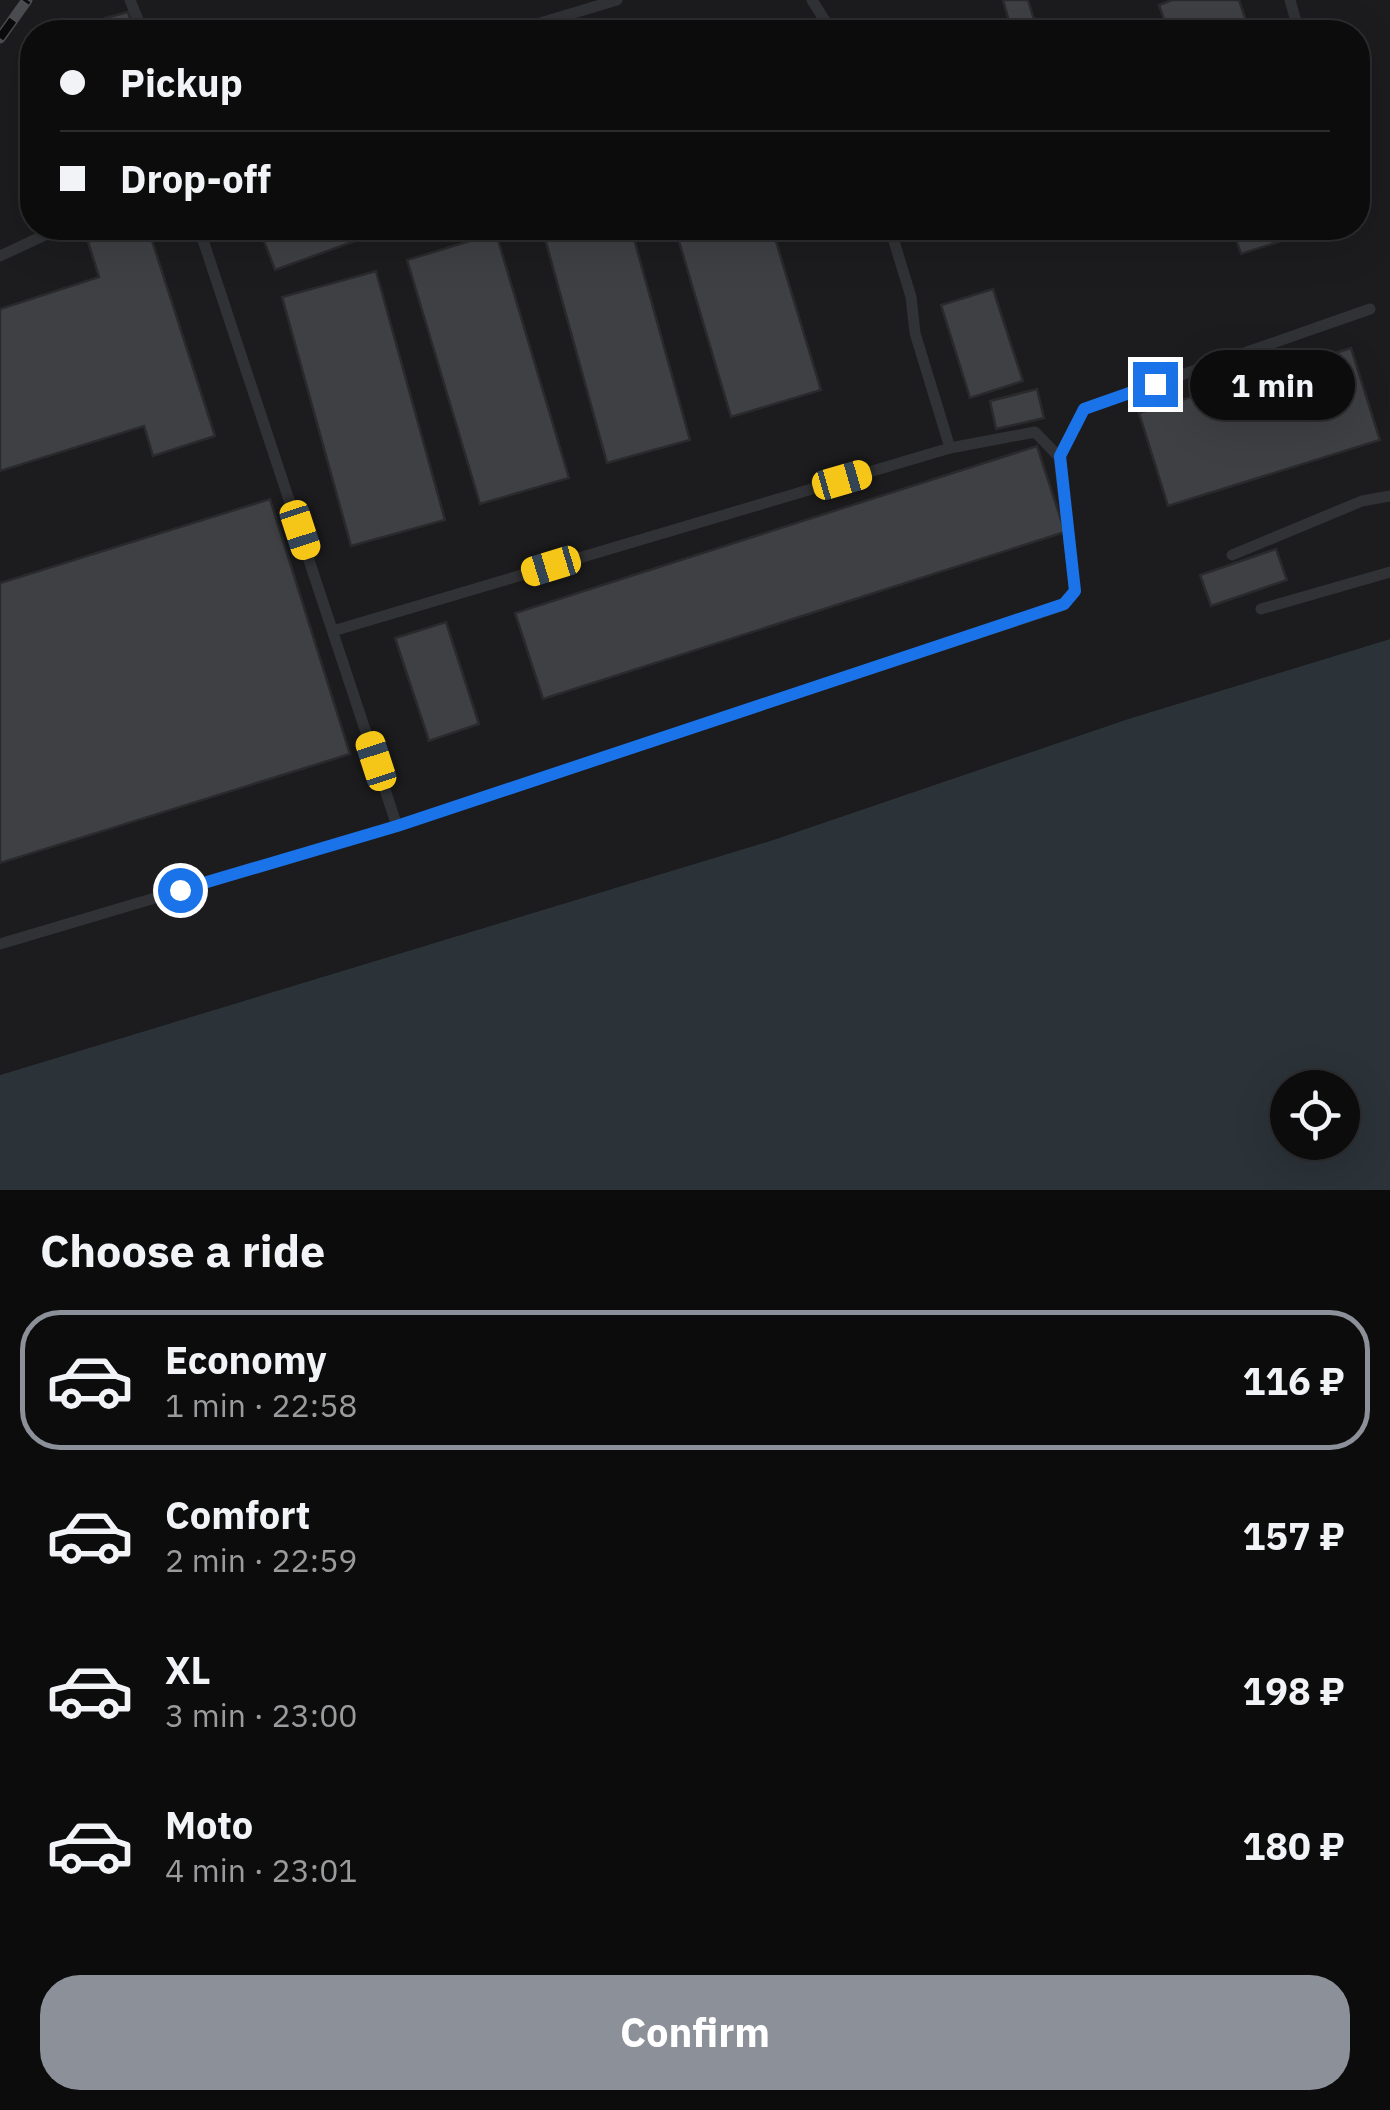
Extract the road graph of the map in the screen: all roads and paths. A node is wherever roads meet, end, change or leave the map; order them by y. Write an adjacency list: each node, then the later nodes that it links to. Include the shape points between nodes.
1 (617, 0): 2 (lane)
2 (550, 20)
3 (34, 240): 6 (lane)
4 (203, 240): 14 (lane)
5 (894, 240): 8 (lane)
6 (0, 256)
7 (1370, 309): 9 (lane, via 1084,409)
8 (950, 448): 9 (lane, via 1034,432); 14 (lane)
9 (1060, 456): 15 (lane, via 1075,591 1064,604)
10 (1390, 496): 11 (lane, via 1362,501)
11 (1232, 555)
12 (1390, 572): 13 (lane)
13 (1261, 609)
14 (334, 630): 15 (lane)
15 (397, 826): 16 (lane)
16 (0, 944)

